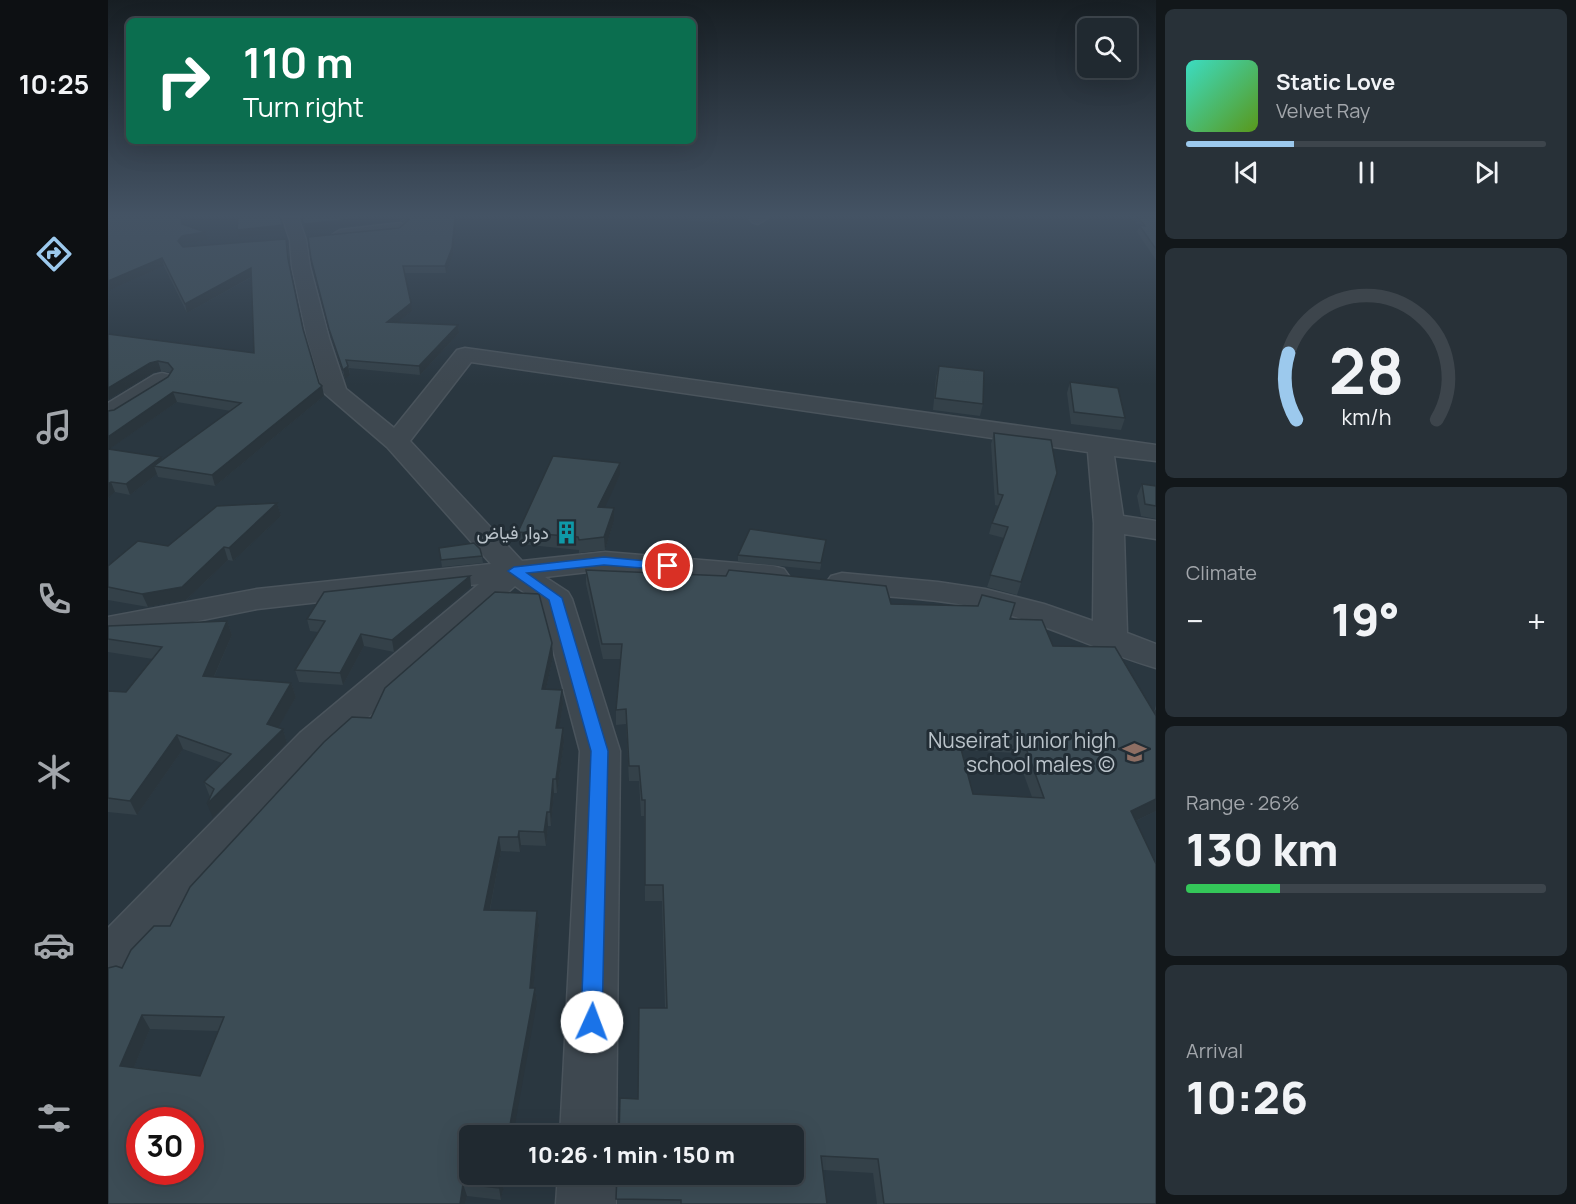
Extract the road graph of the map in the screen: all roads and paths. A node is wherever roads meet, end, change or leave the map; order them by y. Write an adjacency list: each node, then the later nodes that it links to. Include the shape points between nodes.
1 (302, 273): 4 (street, via 335,392)
2 (162, 380): 3 (street)
3 (108, 413)
4 (396, 442): 5 (street, via 465,355); 9 (street)
5 (1100, 446): 6 (street); 7 (street)
6 (1156, 453)
7 (1109, 523): 8 (street); 11 (street)
8 (1156, 530)
9 (514, 571): 10 (street, via 257,599); 11 (street, via 604,561 971,596 1031,610); 13 (street, via 314,743); 14 (street, via 556,598 600,751)
10 (108, 628)
11 (1110, 641): 12 (street)
12 (1156, 656)
13 (108, 961)
14 (588, 1125)
15 (587, 1185): 16 (street)
16 (586, 1204)

